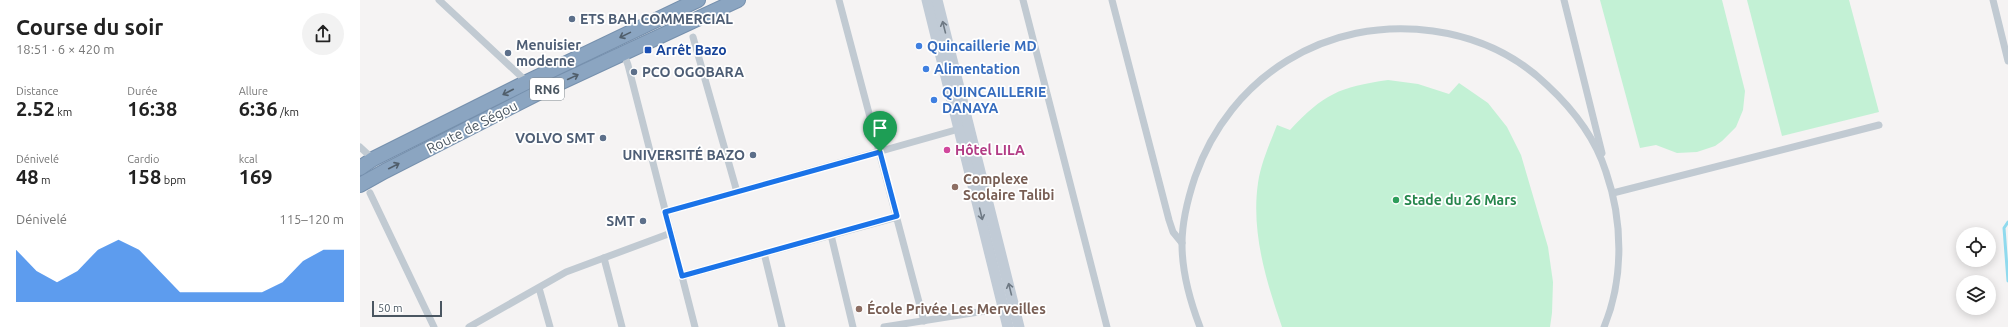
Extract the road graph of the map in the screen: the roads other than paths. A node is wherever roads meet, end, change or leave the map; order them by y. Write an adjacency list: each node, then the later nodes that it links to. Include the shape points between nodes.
1 (438, 0): 14 (street)
2 (698, 0): 14 (highway, Route de Ségou / RN6, one-way to 14)
3 (738, 0): 12 (highway, Route de Ségou / RN6)
4 (839, 0): 18 (street)
5 (927, 0): 16 (street)
6 (937, 0): 45 (street, one-way to 6)
7 (1023, 0): 46 (street)
8 (1112, 0): 29 (street, via 1169,220 1173,232)
9 (1564, 0): 21 (street)
10 (1992, 0): 13 (street)
11 (693, 37): 23 (street)
12 (624, 54): 22 (highway, Route de Ségou / RN6, one-way to 12, via 385,170 538,93); 25 (street)
13 (2008, 61)
14 (527, 82): 19 (highway, Route de Ségou / RN6, one-way to 19)
15 (1879, 125): 24 (street)
16 (959, 129): 18 (street); 34 (street, one-way to 34)
17 (360, 147): 19 (street)
18 (880, 152): 23 (street); 26 (street)
19 (373, 159): 20 (highway, Route de Ségou / RN6)
20 (360, 168)
21 (1608, 179): 24 (street); 29 (street, via 1592,138 1576,116 1532,71 1479,42 1449,34 1422,30 1373,29 1321,43 1287,61 1248,91 1232,107 1203,154 1190,193)
22 (365, 189): 37 (street)
23 (737, 192): 25 (street)
24 (1612, 193): 48 (street, via 1618,229 1618,257 1612,300)
25 (665, 212): 27 (street)
26 (897, 216): 28 (street); 35 (street)
27 (671, 233): 31 (street); 32 (street)
28 (831, 235): 30 (street); 42 (street)
29 (1182, 243): 47 (street, via 1188,291)
30 (764, 254): 32 (street); 41 (street)
31 (604, 258): 33 (street, via 566,272); 39 (street)
32 (682, 276): 40 (street)
33 (539, 288): 36 (street); 38 (street)
34 (1004, 308): 35 (street); 44 (street)
35 (924, 321): 43 (street)
36 (473, 326)
37 (434, 327)
38 (550, 327)
39 (622, 327)
40 (695, 327)
41 (782, 327)
42 (853, 327)
43 (884, 327)
44 (1008, 327)
45 (1019, 327)
46 (1107, 327)
47 (1200, 327)
48 (1604, 327)

